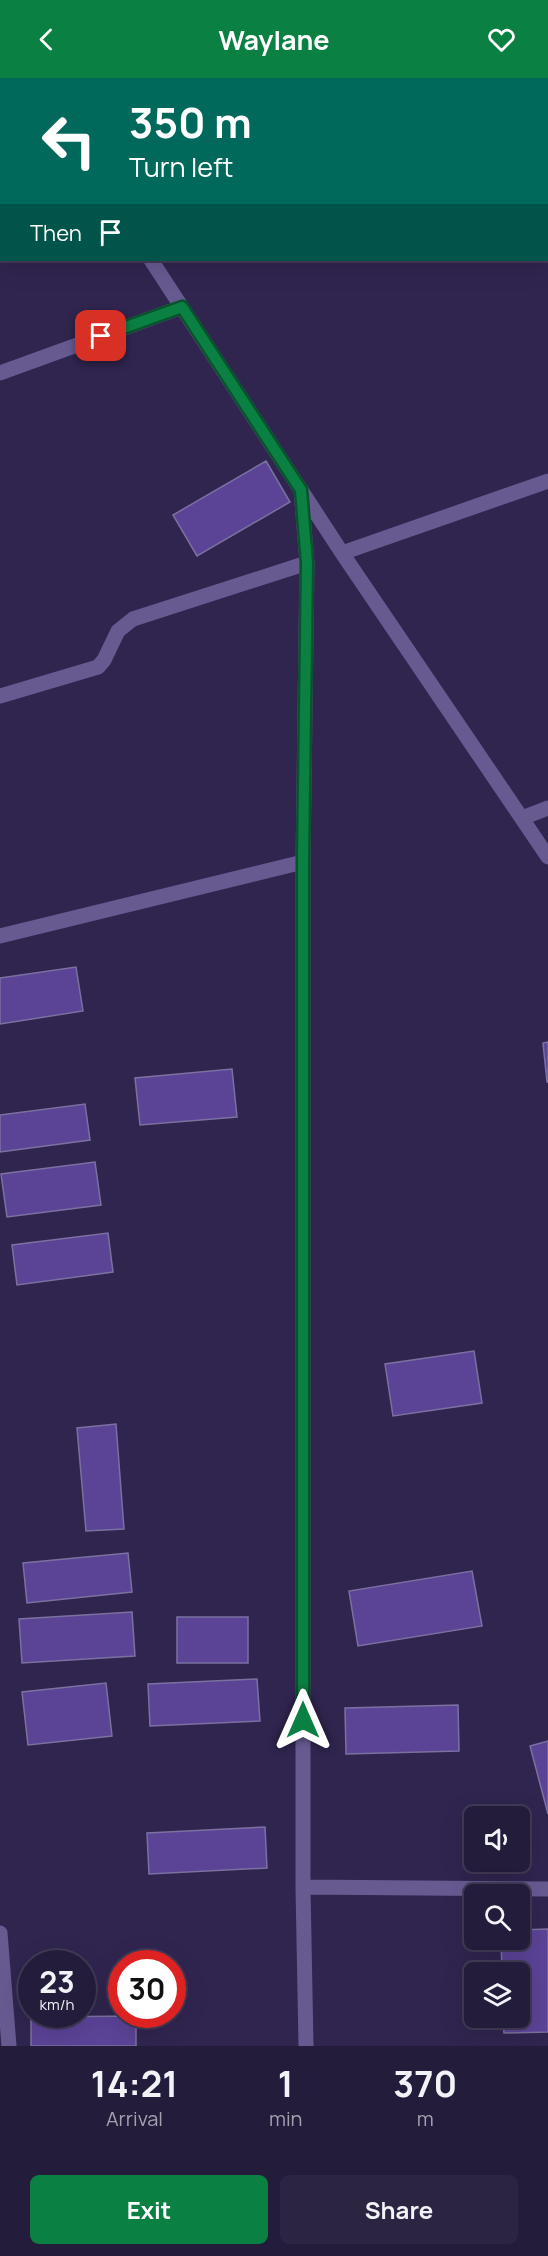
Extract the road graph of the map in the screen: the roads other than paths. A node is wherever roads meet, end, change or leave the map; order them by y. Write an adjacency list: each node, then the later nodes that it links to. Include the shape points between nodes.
1 (152, 261): 2 (street)
2 (182, 307): 3 (street); 5 (street)
3 (0, 372)
4 (548, 481): 6 (street)
5 (301, 490): 6 (street); 7 (street)
6 (342, 553): 10 (street)
7 (307, 563): 8 (street, via 133,619 118,631 98,667); 12 (street)
8 (0, 696)
9 (548, 808): 10 (street)
10 (522, 818): 11 (street)
11 (548, 857)
12 (303, 862): 13 (street); 14 (street)
13 (0, 936)
14 (303, 1887): 15 (street); 18 (street)
15 (548, 1889)
16 (0, 1933): 17 (street)
17 (9, 2046)
18 (306, 2046)

